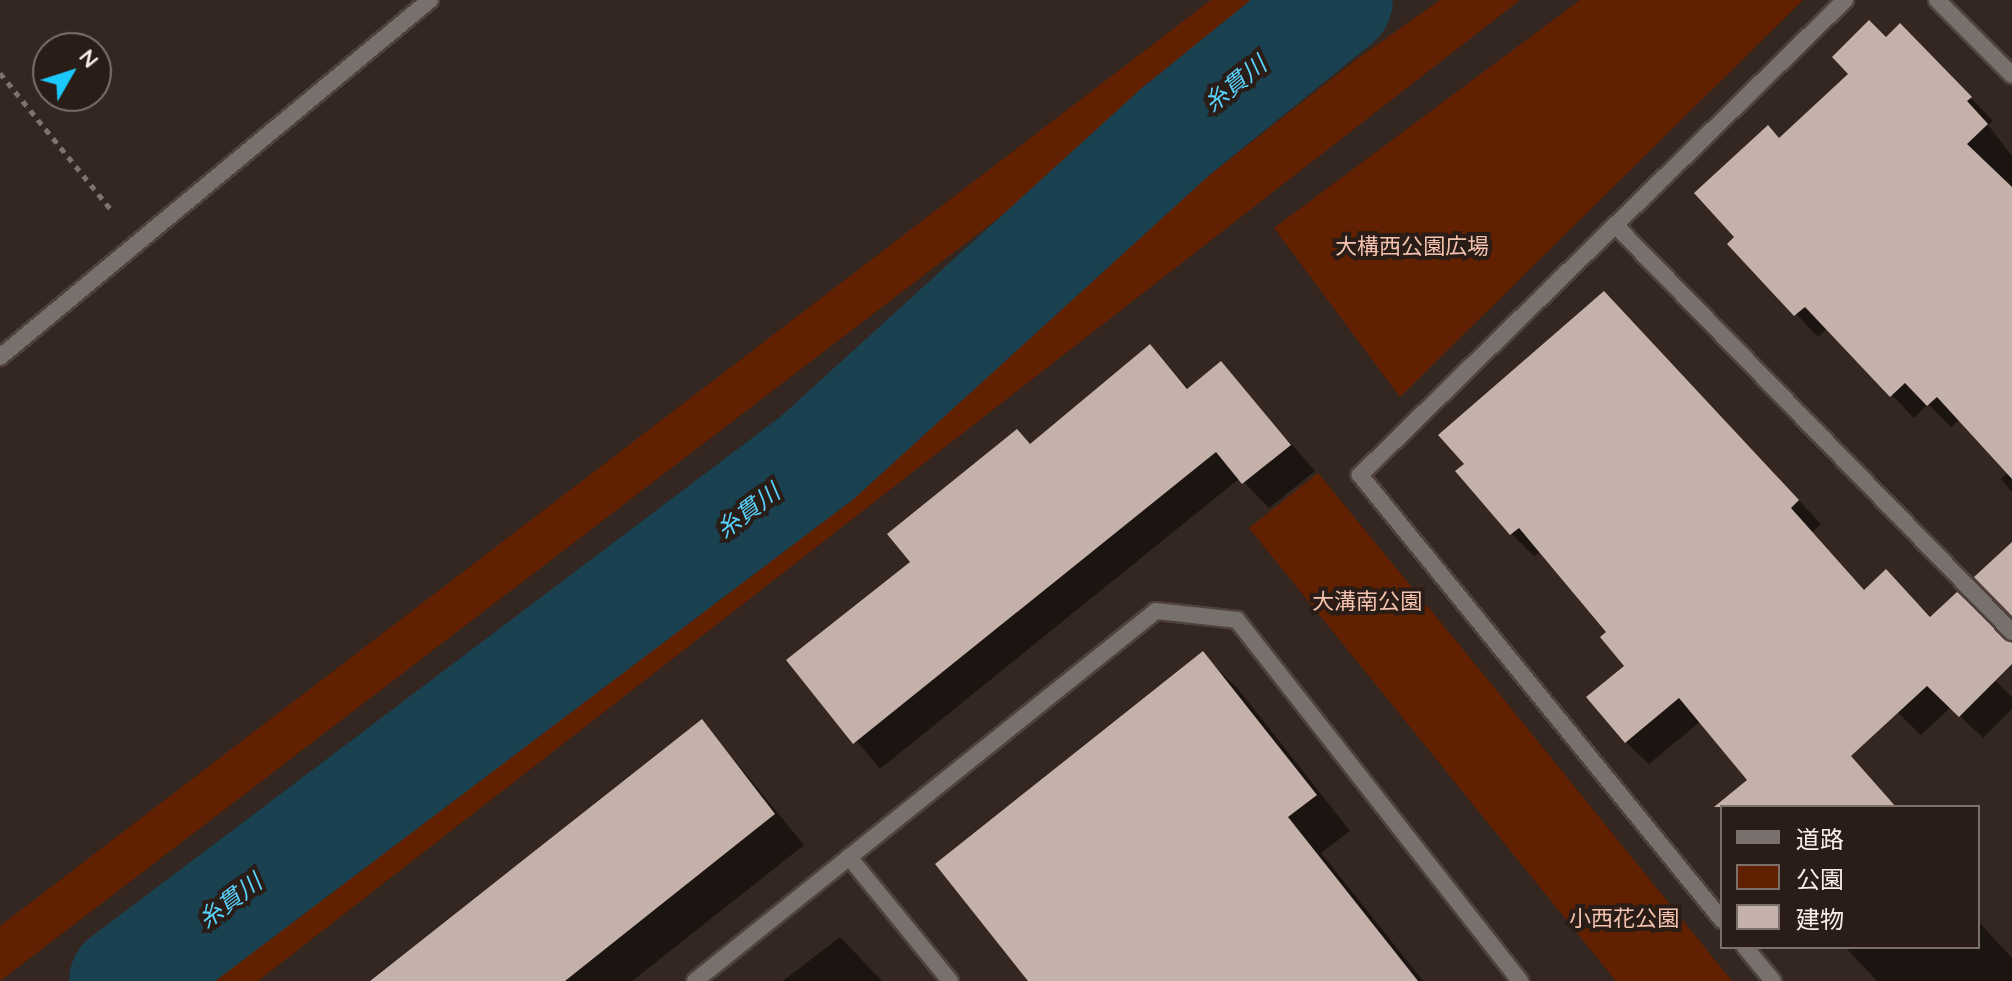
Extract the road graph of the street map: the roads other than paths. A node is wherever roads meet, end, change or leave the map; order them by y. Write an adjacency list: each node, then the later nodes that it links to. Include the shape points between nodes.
1 (430, 0): 6 (street)
2 (1845, 0): 5 (street)
3 (1937, 0): 4 (street)
4 (2012, 75)
5 (1616, 226): 7 (street); 9 (street, via 1360,475)
6 (0, 357)
7 (2012, 632)
8 (849, 857): 11 (street); 12 (street); 13 (street, via 1156,611 1237,620)
9 (1720, 918)
10 (1747, 949): 14 (street)
11 (695, 981)
12 (950, 981)
13 (1520, 981)
14 (1773, 981)

